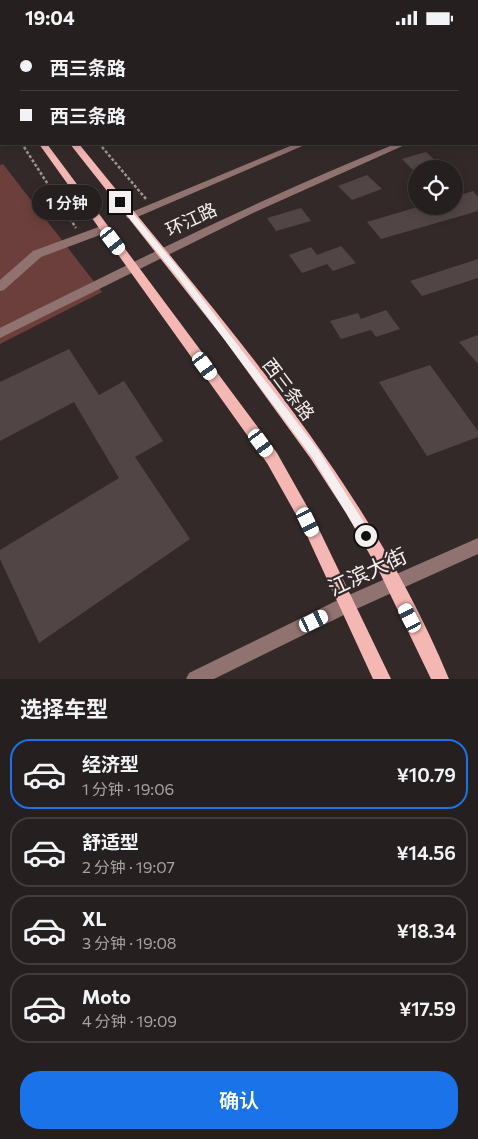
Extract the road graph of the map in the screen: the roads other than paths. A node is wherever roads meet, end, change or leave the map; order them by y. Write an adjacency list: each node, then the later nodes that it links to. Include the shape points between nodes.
1 (44, 145): 6 (main road)
2 (75, 145): 5 (main road, 西三条路)
3 (300, 145): 5 (street)
4 (399, 145): 8 (street, 环江路, via 348,165 185,241)
5 (131, 216): 10 (main road, 西三条路, via 316,454 357,519)
6 (104, 229): 7 (street, via 37,254); 11 (main road, via 272,458)
7 (0, 287)
8 (0, 333)
9 (478, 546): 10 (street, 江滨大街)
10 (392, 584): 11 (street, 江滨大街); 14 (main road, 西三条路)
11 (348, 604): 12 (street, 江滨大街); 13 (main road)
12 (195, 679)
13 (382, 679)
14 (440, 679)

